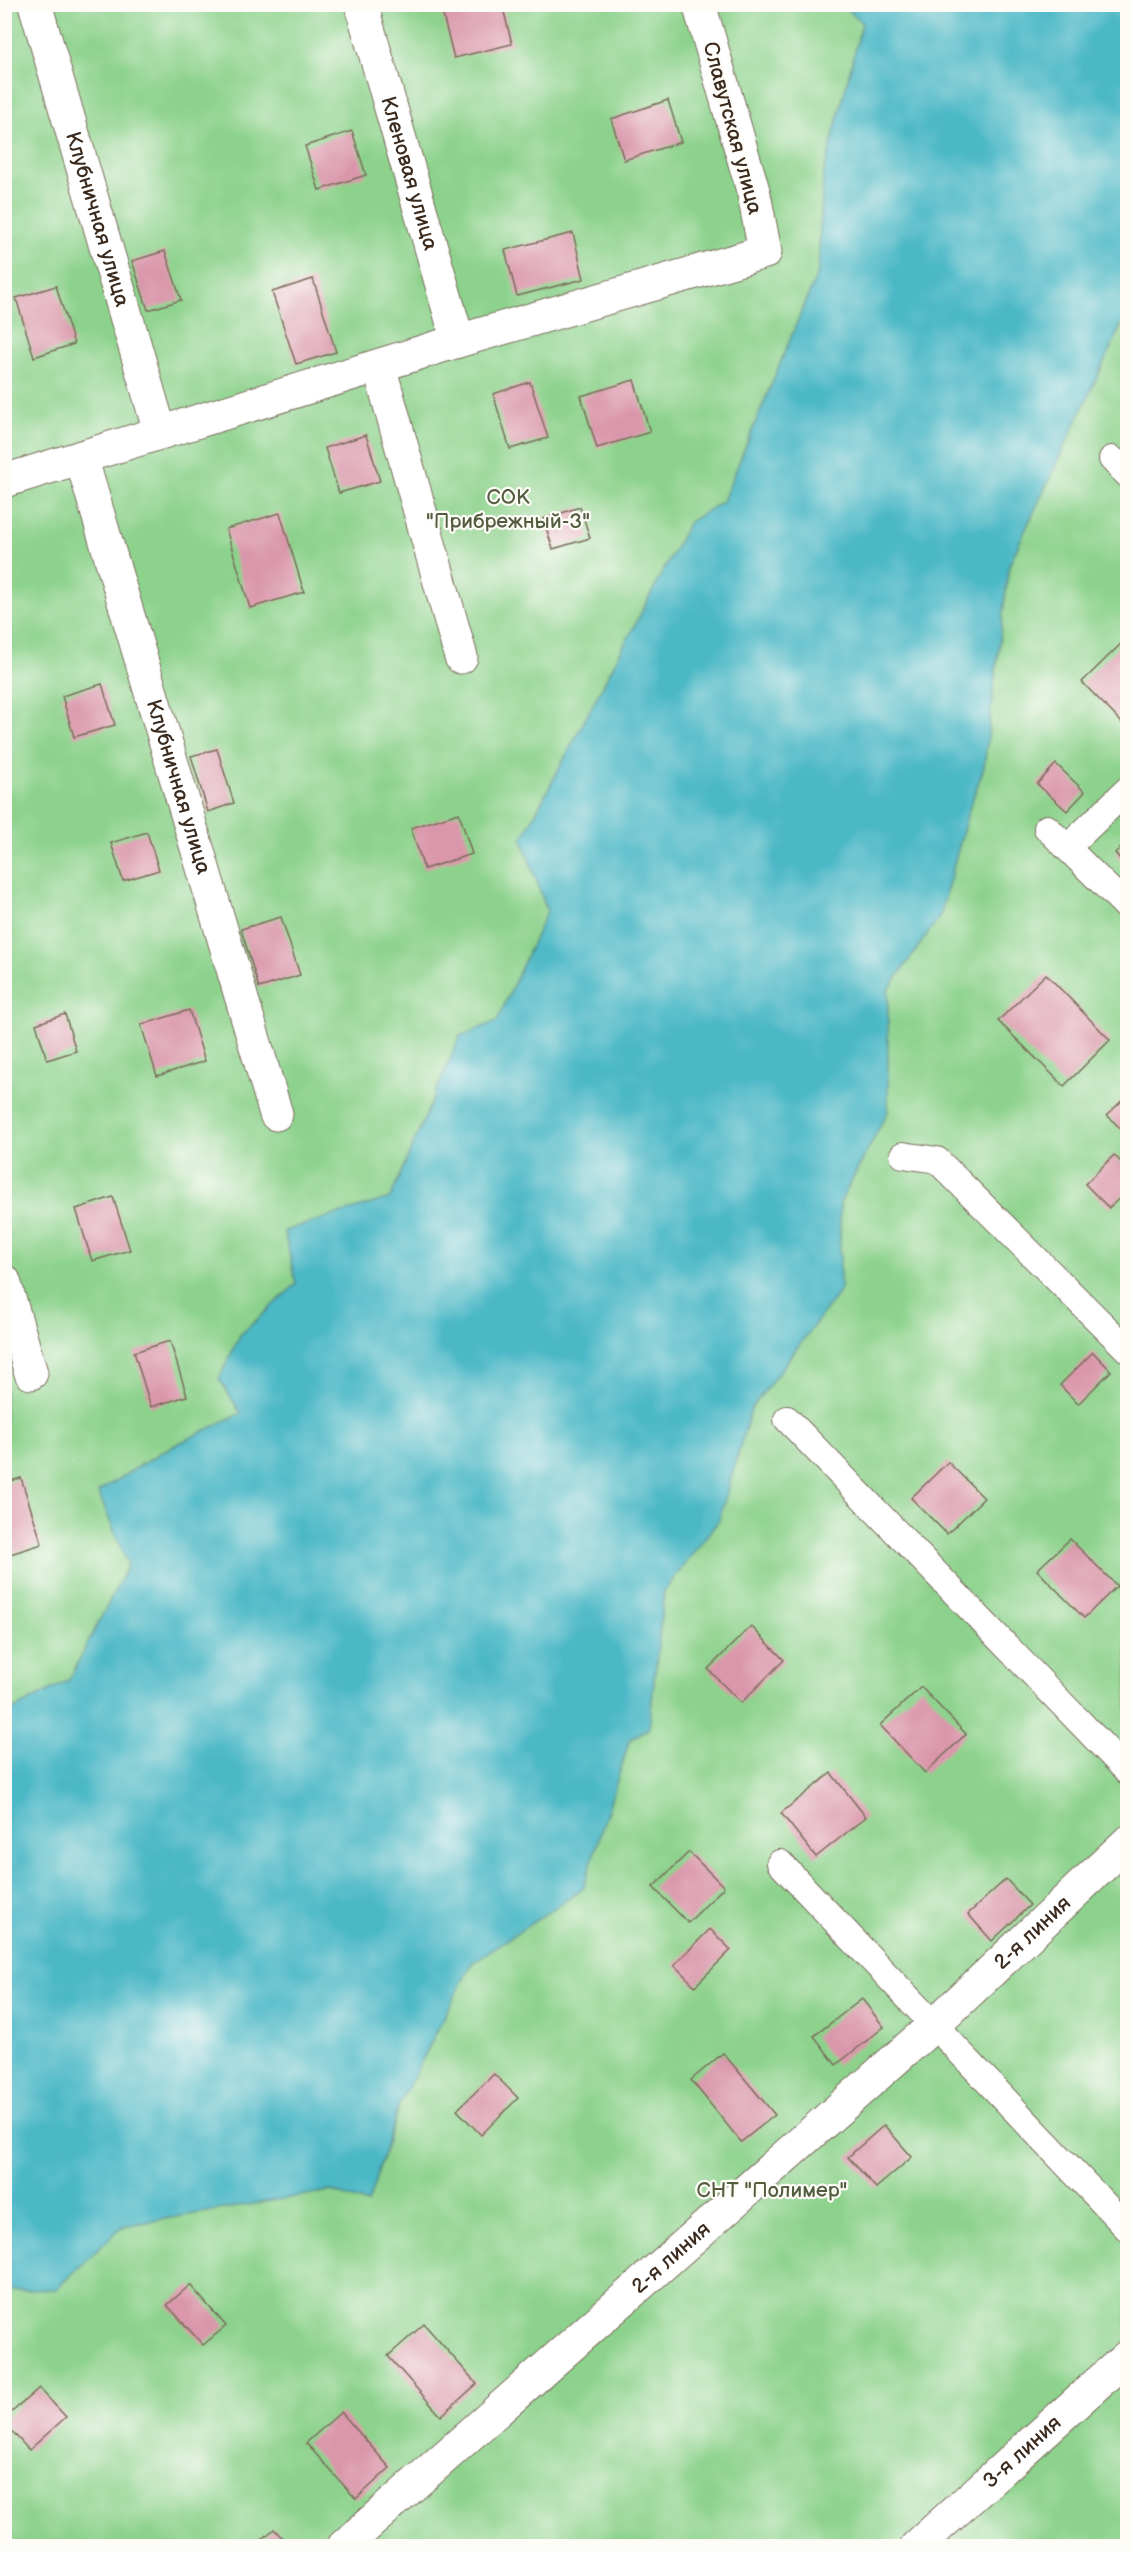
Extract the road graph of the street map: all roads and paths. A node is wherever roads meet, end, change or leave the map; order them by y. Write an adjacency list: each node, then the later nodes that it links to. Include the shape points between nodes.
1 (35, 4): 6 (street, Клубничная улица)
2 (361, 4): 4 (street, Кленовая улица)
3 (699, 4): 4 (street, Славутская улица, via 754,194 765,252)
4 (458, 341): 5 (street)
5 (379, 366): 6 (street); 9 (street)
6 (160, 432): 7 (street)
7 (81, 458): 8 (street); 14 (street, Клубничная улица)
8 (4, 481)
9 (461, 657)
10 (1128, 789): 12 (lane)
11 (1047, 828): 12 (lane)
12 (1067, 848): 13 (lane)
13 (1128, 908)
14 (276, 1114)
15 (903, 1155): 17 (lane, via 938,1160)
16 (4, 1281): 18 (street)
17 (1128, 1350)
18 (31, 1374)
19 (787, 1419): 20 (lane)
20 (1128, 1772)
21 (1128, 1842): 23 (street, 2-я линия)
22 (780, 1863): 23 (lane)
23 (934, 2025): 24 (lane); 26 (street, 2-я линия)
24 (1128, 2229)
25 (1128, 2356): 27 (street, 3-я линия)
26 (345, 2547)
27 (917, 2547)

